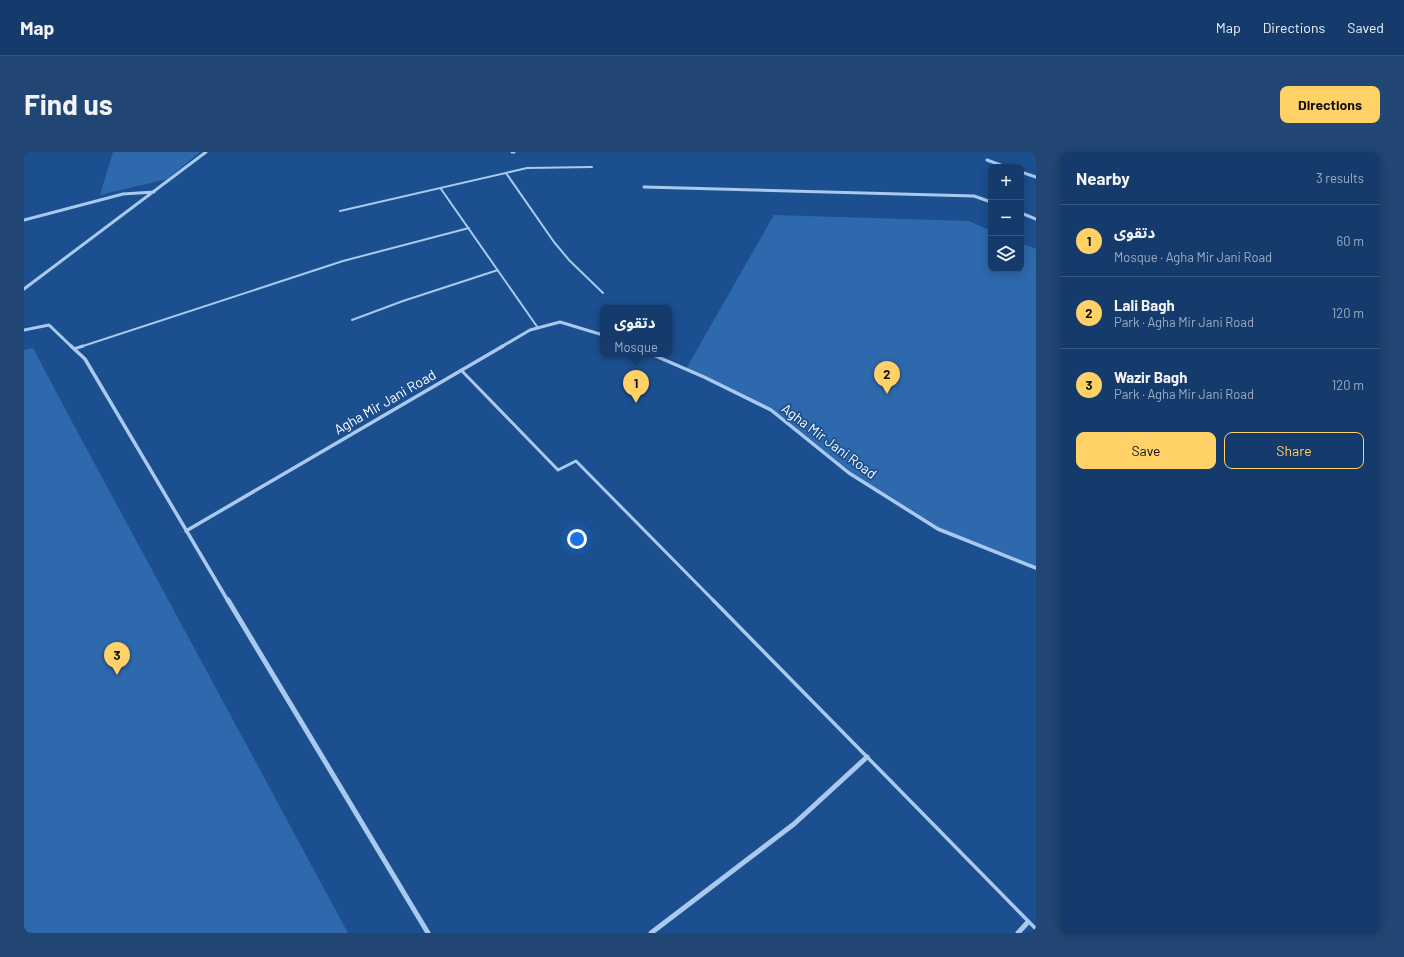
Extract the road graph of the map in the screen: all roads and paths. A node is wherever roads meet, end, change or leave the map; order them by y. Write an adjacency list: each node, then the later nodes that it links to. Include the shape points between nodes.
1 (206, 152): 10 (street)
2 (987, 160): 3 (street)
3 (998, 164)
4 (592, 167): 6 (lane, via 527,168)
5 (1024, 173): 7 (street)
6 (506, 174): 9 (lane); 19 (lane, via 554,242)
7 (1036, 177)
8 (644, 187): 11 (street, via 974,196)
9 (441, 188): 12 (lane); 16 (lane)
10 (154, 192): 15 (street, via 123,194); 18 (street)
11 (988, 201)
12 (340, 211)
13 (1024, 214): 14 (street)
14 (1036, 219)
15 (24, 220)
16 (468, 228): 17 (lane); 24 (lane, via 343,261)
17 (498, 270): 20 (lane); 21 (lane)
18 (24, 289)
19 (602, 293)
20 (352, 320)
21 (538, 328): 23 (street, Agha Mir Jani Road, via 560,322); 26 (street, Agha Mir Jani Road, via 530,330)
22 (24, 330): 24 (street, via 49,325)
23 (600, 333)
24 (74, 349): 27 (street, via 85,359)
25 (658, 357): 28 (street, Agha Mir Jani Road, via 771,410 849,473 938,528)
26 (461, 370): 27 (street, Agha Mir Jani Road); 29 (lane, via 558,470 576,461)
27 (186, 531): 32 (street)
28 (1036, 568)
29 (868, 757): 30 (lane); 33 (street, via 794,824)
30 (1028, 922): 31 (lane); 34 (street)
31 (1036, 930)
32 (428, 933)
33 (651, 933)
34 (1018, 933)

